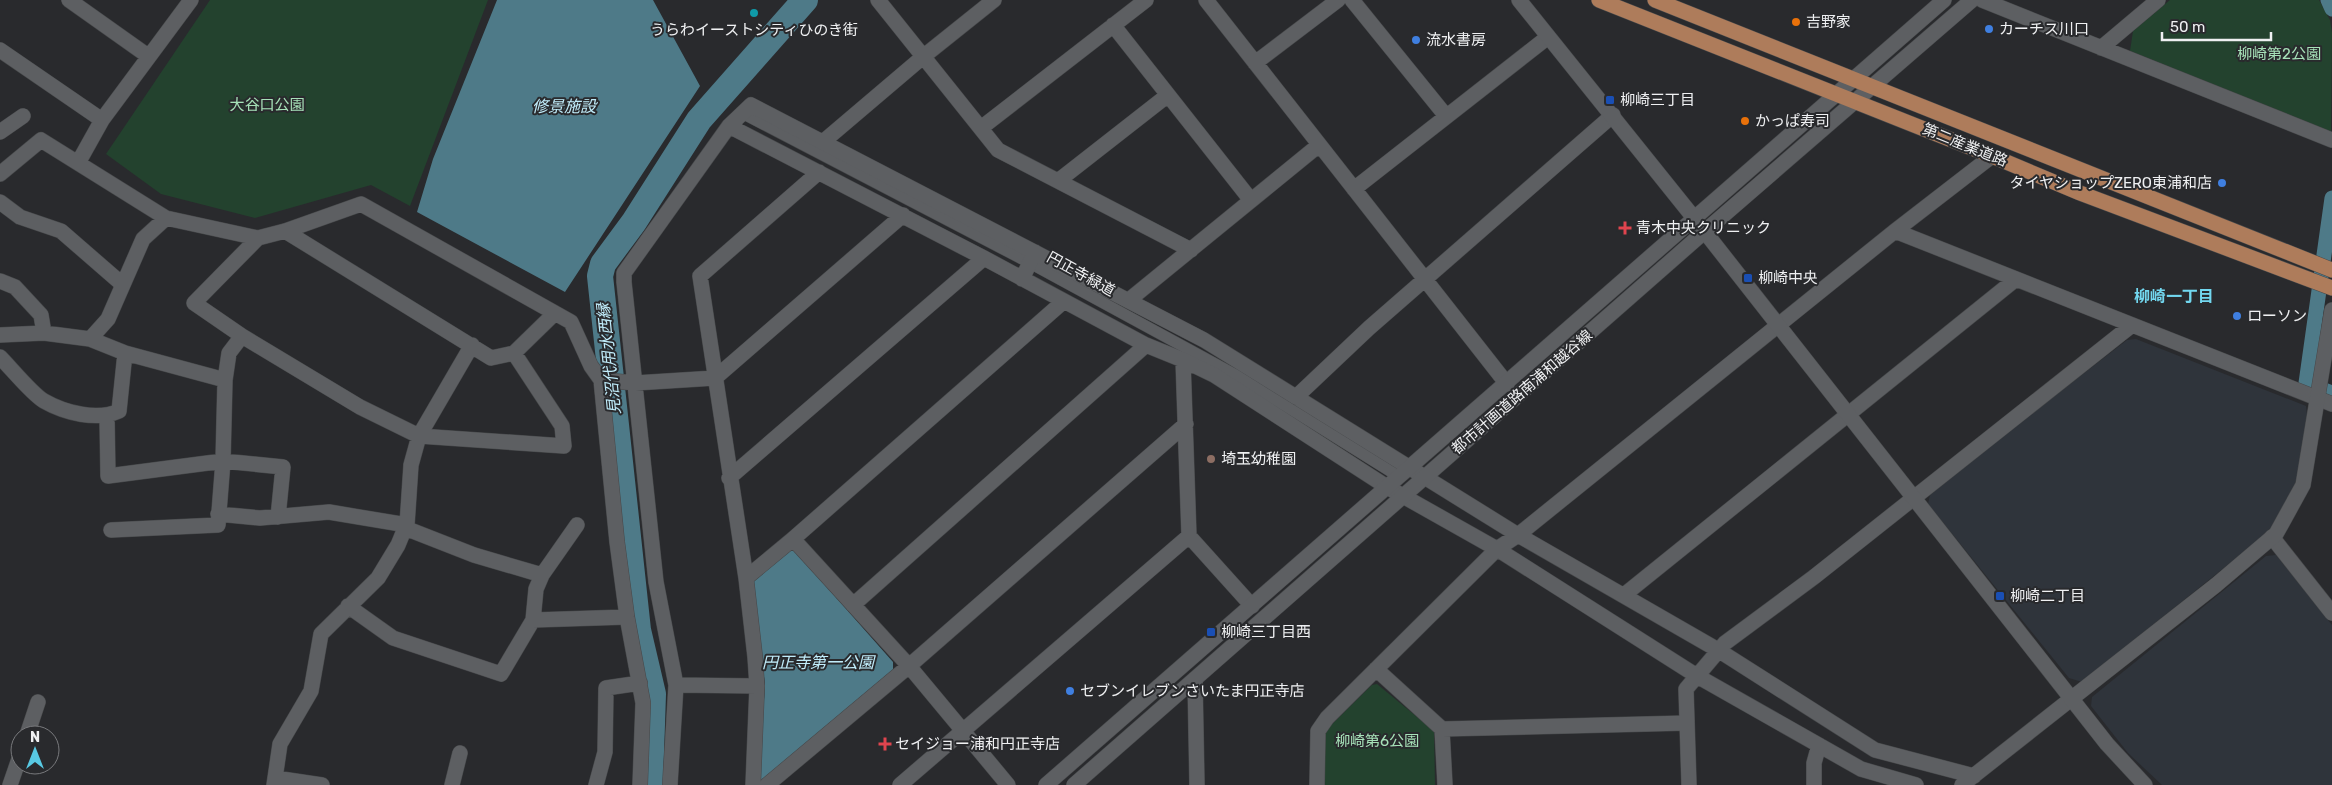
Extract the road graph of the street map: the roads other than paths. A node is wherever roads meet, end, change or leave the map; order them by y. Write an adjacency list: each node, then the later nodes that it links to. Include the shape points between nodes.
1 (69, 0): 20 (street)
2 (191, 0): 20 (street)
3 (878, 0): 21 (street)
4 (994, 0): 21 (street)
5 (1146, 0): 16 (street)
6 (1206, 0): 22 (street)
7 (1338, 0): 22 (street)
8 (1352, 0): 30 (street)
9 (1519, 0): 17 (street)
10 (1599, 0): 25 (main road, 第二産業道路)
11 (1655, 0): 23 (main road, 第二産業道路)
12 (1944, 0): 23 (street, 都市計画道路南浦和越谷線)
13 (1972, 0): 24 (street, 都市計画道路南浦和越谷線)
14 (1982, 0): 18 (street)
15 (2158, 0): 18 (street)
16 (1113, 25): 26 (street); 34 (street)
17 (1548, 37): 30 (street); 31 (street)
18 (2102, 48): 36 (street)
19 (0, 50): 32 (street)
20 (148, 56): 32 (street)
21 (924, 56): 34 (street); 37 (street)
22 (1255, 63): 38 (street)
23 (1851, 79): 24 (main road, 第二産業道路); 25 (street, 都市計画道路南浦和越谷線)
24 (1871, 87): 27 (street, 都市計画道路南浦和越谷線); 57 (main road, 第二産業道路)
25 (1834, 94): 27 (main road, 第二産業道路); 49 (street, 都市計画道路南浦和越谷線)
26 (1168, 95): 43 (street); 45 (street)
27 (1854, 102): 39 (main road, 第二産業道路); 52 (street, 都市計画道路南浦和越谷線)
28 (746, 109): 33 (street); 37 (street); 55 (street, 円正寺緑道)
29 (23, 116): 35 (street)
30 (1446, 116): 44 (street)
31 (1613, 116): 49 (street); 60 (street)
32 (102, 120): 40 (street)
33 (729, 126): 41 (street); 83 (street, via 624,273)
34 (981, 128): 43 (street, via 998,150)
35 (0, 132)
36 (2332, 140)
37 (824, 141): 55 (street)
38 (1319, 145): 44 (street); 45 (street)
39 (1992, 156): 50 (street); 63 (main road, 第二産業道路, via 2080,193)
40 (78, 163): 42 (street, via 40,140); 48 (street)
41 (819, 172): 47 (street); 80 (street, via 700,276)
42 (0, 174)
43 (1058, 181): 54 (street)
44 (1354, 189): 60 (street)
45 (1250, 199): 54 (street)
46 (0, 202): 62 (street, via 20,218 61,231)
47 (903, 215): 56 (street); 80 (street)
48 (166, 218): 53 (street); 62 (street, via 143,239)
49 (1694, 218): 52 (street); 84 (street, 都市計画道路南浦和越谷線)
50 (1895, 231): 59 (street); 69 (street)
51 (285, 232): 53 (street); 67 (street, via 361,204); 75 (street)
52 (1704, 232): 69 (street); 93 (street, 都市計画道路南浦和越谷線)
53 (258, 238): 72 (street, via 194,303)
54 (1190, 250): 64 (street)
55 (1033, 257): 58 (street); 64 (street); 92 (street, 円正寺緑道, via 1234,374)
56 (984, 258): 58 (street); 94 (street)
57 (2324, 267)
58 (1022, 279): 65 (street)
59 (2016, 279): 68 (street); 87 (street)
60 (1425, 280): 84 (street); 85 (street)
61 (0, 281): 70 (street, via 15,287 41,315)
62 (122, 284): 73 (street, via 108,319)
63 (2324, 285)
64 (1128, 300): 85 (street, via 1204,340)
65 (1064, 301): 74 (street); 105 (street)
66 (2332, 310): 86 (street, via 2322,374)
67 (555, 313): 77 (street); 82 (street, via 571,322 591,366)
68 (2132, 324): 86 (street); 96 (street)
69 (1777, 325): 87 (street); 102 (street)
70 (44, 333): 71 (street); 73 (street)
71 (0, 335)
72 (242, 336): 81 (street, via 229,354); 90 (street, via 360,407)
73 (90, 340): 76 (street)
74 (1146, 345): 79 (street); 110 (street)
75 (472, 346): 77 (street, via 491,358); 90 (street)
76 (125, 353): 81 (street); 88 (street, via 119,411)
77 (514, 353): 90 (street, via 562,426 564,446)
78 (0, 357): 88 (street, via 43,400 73,412)
79 (1183, 360): 89 (street); 92 (street)
80 (715, 378): 83 (street); 94 (street)
81 (225, 380): 91 (street)
82 (607, 381): 83 (street); 114 (street, via 617,542)
83 (635, 383): 122 (street, via 656,582)
84 (1507, 384): 92 (street, 都市計画道路南浦和越谷線)
85 (1296, 397): 92 (street)
86 (2323, 399): 104 (street, via 2303,485)
87 (1848, 416): 96 (street); 109 (street)
88 (107, 417): 91 (street, via 108,476)
89 (1186, 424): 103 (street); 117 (street)
90 (419, 436): 100 (street, via 411,465)
91 (222, 461): 97 (street); 98 (street, via 283,467)
92 (1398, 477): 93 (street); 95 (street); 112 (street, 都市計画道路南浦和越谷線)
93 (1424, 477): 95 (street, 都市計画道路南浦和越谷線); 102 (street)
94 (729, 478): 108 (street)
95 (1403, 496): 106 (street); 120 (street, 都市計画道路南浦和越谷線)
96 (1913, 499): 116 (street); 124 (street)
97 (218, 514): 98 (street); 101 (street, via 218,525)
98 (278, 517): 100 (street, via 329,512)
99 (577, 525): 107 (street)
100 (406, 527): 107 (street, via 474,556); 111 (street, via 378,578)
101 (111, 530)
102 (1518, 534): 106 (street); 109 (street)
103 (1189, 536): 112 (street); 129 (street)
104 (2272, 537): 113 (street); 124 (street)
105 (794, 539): 108 (street); 110 (street)
106 (1497, 549): 118 (street); 119 (street)
107 (542, 574): 115 (street, via 536,589)
108 (746, 578): 123 (street)
109 (1624, 595): 116 (street)
110 (853, 605): 117 (street)
111 (348, 606): 115 (street, via 393,638 501,674); 133 (street, via 321,634 311,691 280,744)
112 (1252, 606): 143 (street, 都市計画道路南浦和越谷線)
113 (2332, 613)
114 (627, 617): 115 (street); 121 (street)
115 (533, 620)
116 (1718, 650): 119 (street); 132 (street, via 1875,750)
117 (908, 666): 129 (street); 140 (street)
118 (1376, 669): 128 (street); 146 (street, via 1318,731)
119 (1696, 676): 126 (street, via 1686,689); 130 (street)
120 (1195, 679): 144 (street, 都市計画道路南浦和越谷線); 145 (street)
121 (640, 683): 134 (street, via 606,688 606,752); 137 (street, via 643,703)
122 (676, 685): 123 (street); 138 (street)
123 (757, 686): 139 (street)
124 (2071, 699): 132 (street); 151 (street)
125 (38, 702): 127 (street)
126 (1687, 722): 128 (street); 148 (street)
127 (30, 725)
128 (1442, 729): 147 (street)
129 (964, 730): 141 (street); 142 (street)
130 (1819, 745): 149 (street, via 1814,763); 150 (street, via 1861,769)
131 (460, 753): 136 (street)
132 (1968, 781)
133 (274, 782): 135 (street)
134 (596, 784)
135 (322, 785)
136 (452, 785)
137 (640, 785)
138 (670, 785)
139 (753, 785)
140 (767, 785)
141 (900, 785)
142 (1008, 785)
143 (1046, 785)
144 (1074, 785)
145 (1197, 785)
146 (1317, 785)
147 (1445, 785)
148 (1688, 785)
149 (1814, 785)
150 (1916, 785)
151 (2145, 785)

